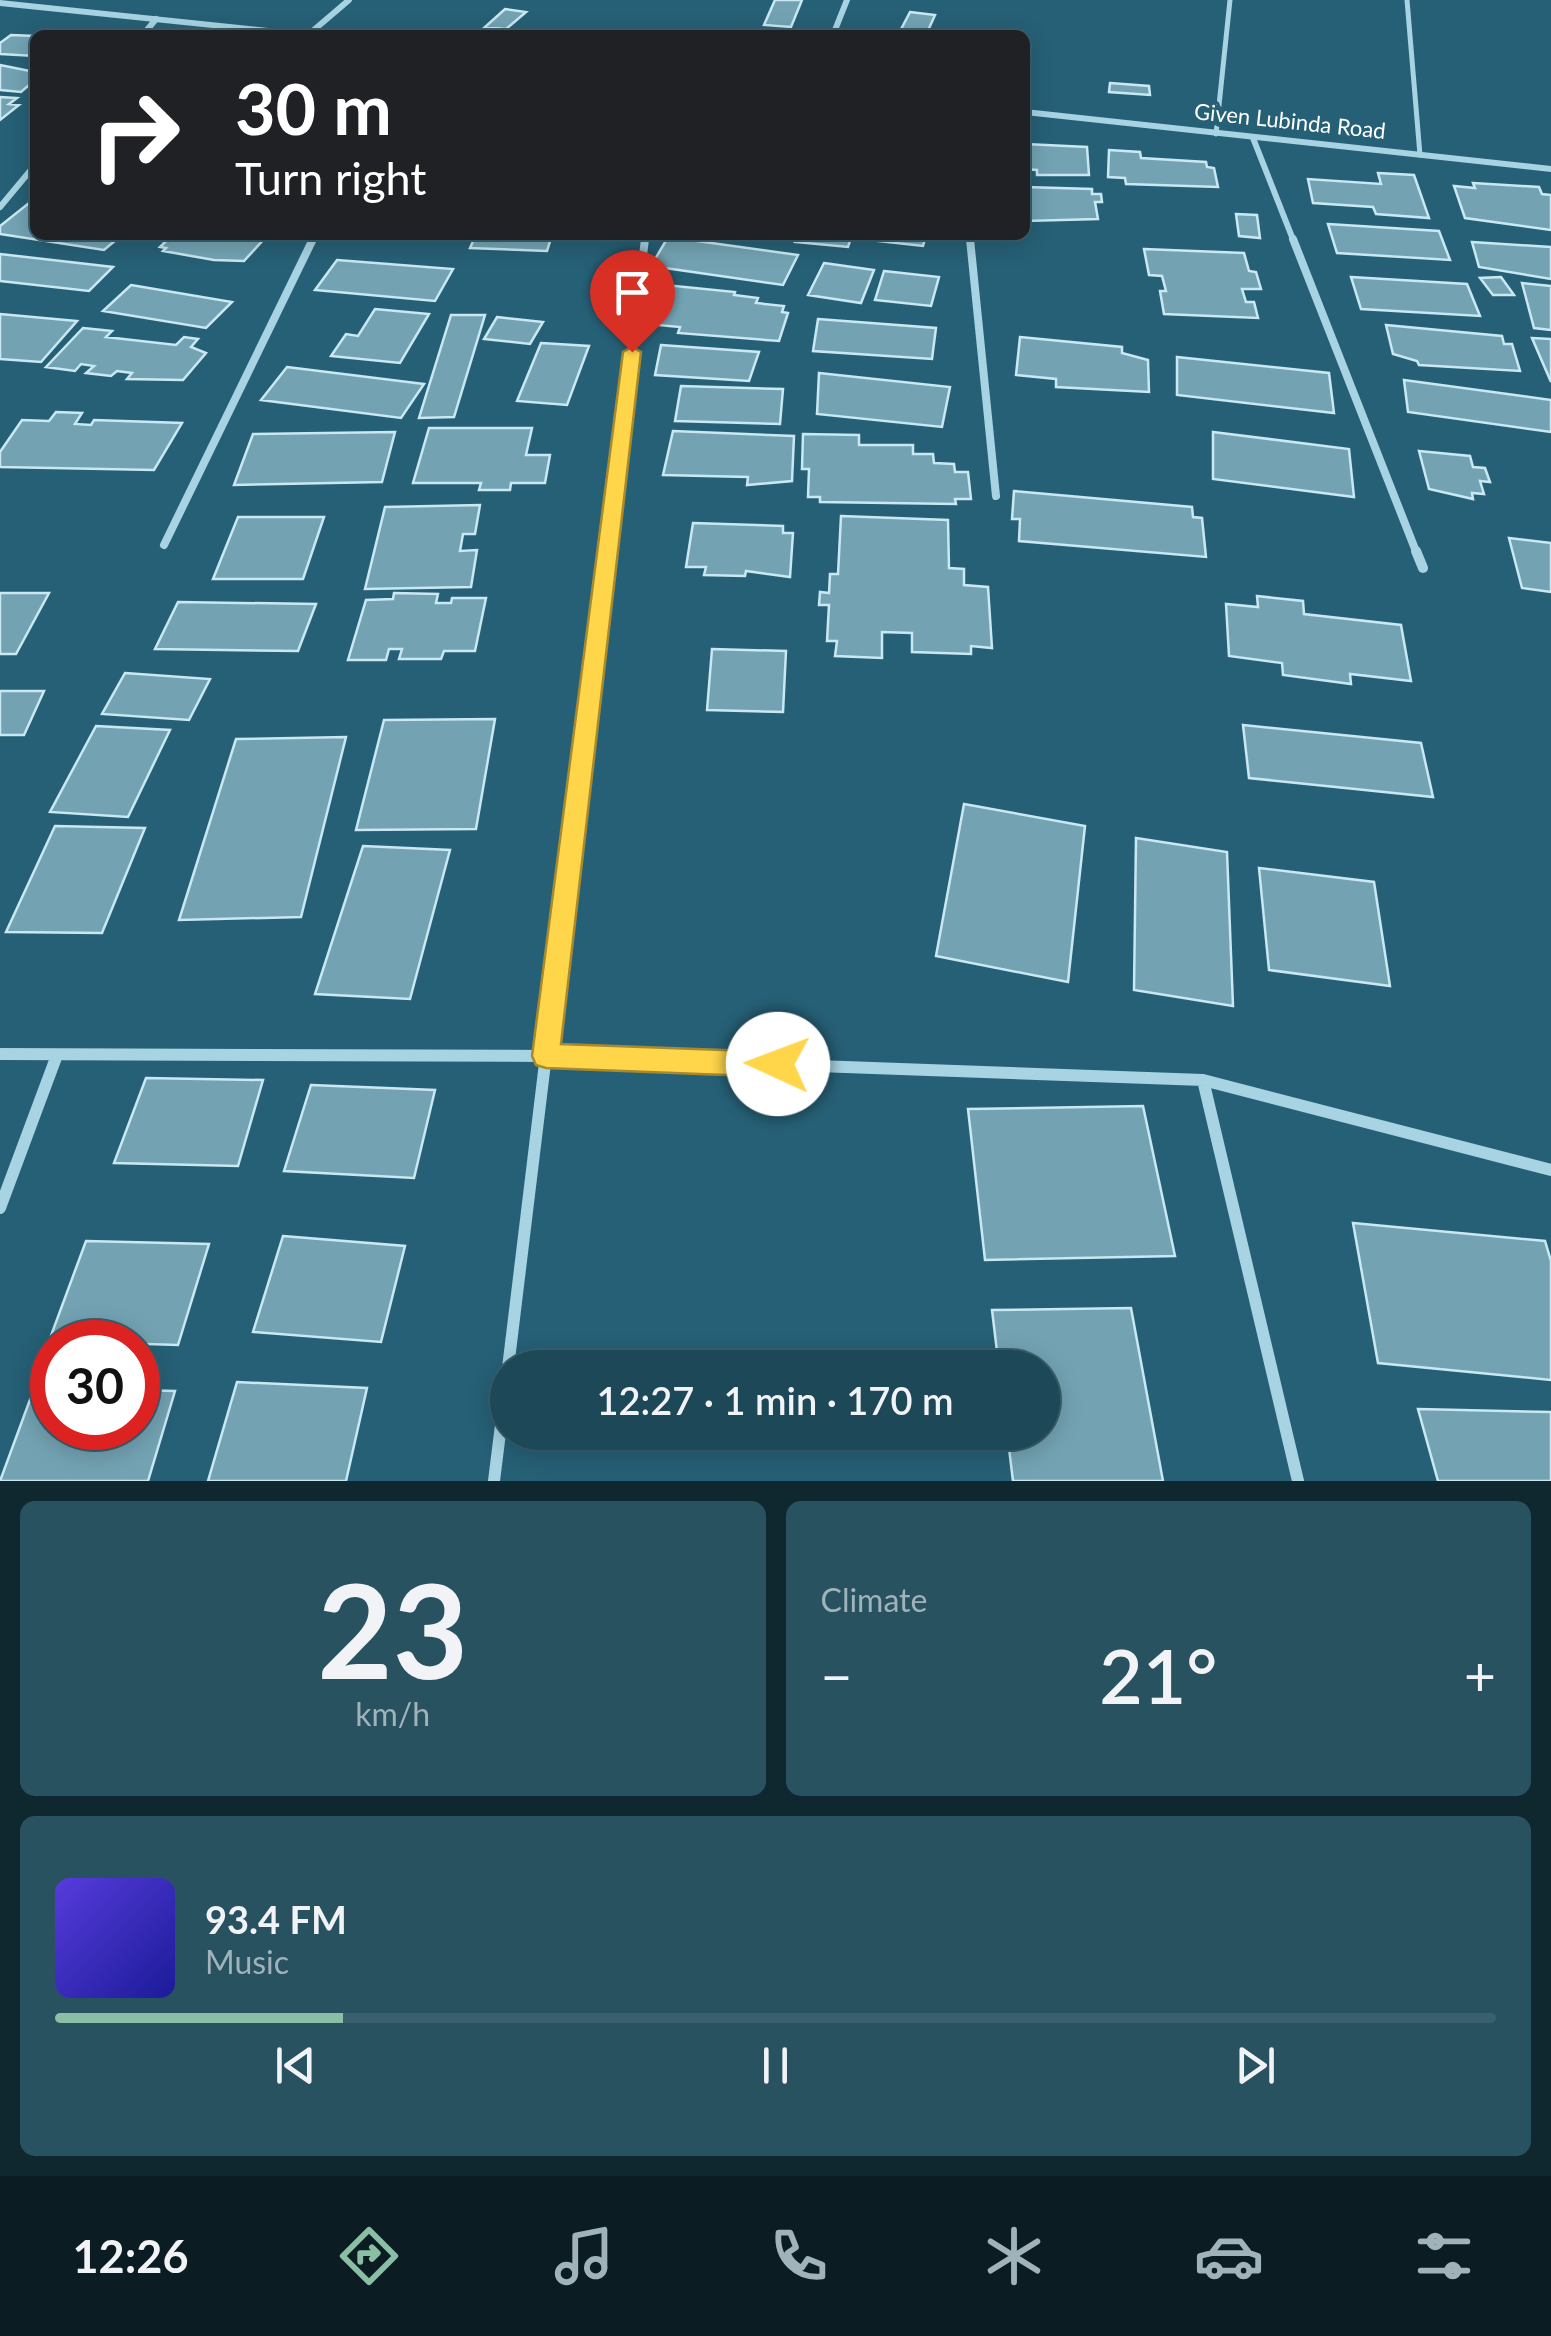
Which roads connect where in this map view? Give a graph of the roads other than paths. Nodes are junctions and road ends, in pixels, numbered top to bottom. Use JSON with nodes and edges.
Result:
{"nodes":[{"id":1,"x":349,"y":0,"type":"edge"},
{"id":2,"x":847,"y":0,"type":"edge"},
{"id":3,"x":1230,"y":0,"type":"edge"},
{"id":4,"x":1407,"y":0,"type":"edge"},
{"id":5,"x":0,"y":2,"type":"edge"},
{"id":6,"x":156,"y":20,"type":"junction"},
{"id":7,"x":147,"y":30,"type":"edge"},
{"id":8,"x":257,"y":30,"type":"edge"},
{"id":9,"x":313,"y":30,"type":"edge"},
{"id":10,"x":835,"y":30,"type":"edge"},
{"id":11,"x":1030,"y":113,"type":"edge"},
{"id":12,"x":1216,"y":134,"type":"junction"},
{"id":13,"x":1254,"y":138,"type":"junction"},
{"id":14,"x":1420,"y":155,"type":"junction"},
{"id":15,"x":1551,"y":169,"type":"edge"},
{"id":16,"x":30,"y":170,"type":"edge"},
{"id":17,"x":0,"y":207,"type":"edge"},
{"id":18,"x":313,"y":240,"type":"edge"},
{"id":19,"x":645,"y":240,"type":"edge"},
{"id":20,"x":970,"y":240,"type":"edge"},
{"id":21,"x":996,"y":496,"type":"dead end"},
{"id":22,"x":164,"y":545,"type":"dead end"},
{"id":23,"x":1423,"y":568,"type":"dead end"},
{"id":24,"x":0,"y":1054,"type":"edge"},
{"id":25,"x":58,"y":1055,"type":"junction"},
{"id":26,"x":546,"y":1056,"type":"junction"},
{"id":27,"x":1204,"y":1080,"type":"junction"},
{"id":28,"x":1551,"y":1170,"type":"edge"},
{"id":29,"x":0,"y":1208,"type":"edge"},
{"id":30,"x":510,"y":1350,"type":"edge"},
{"id":31,"x":498,"y":1450,"type":"edge"},
{"id":32,"x":494,"y":1481,"type":"edge"},
{"id":33,"x":1298,"y":1481,"type":"edge"}],
"edges":[{"from":1,"to":9,"type":"street"},
{"from":2,"to":10,"type":"street"},
{"from":3,"to":12,"type":"lane"},
{"from":4,"to":14,"type":"lane"},
{"from":5,"to":6,"type":"street"},
{"from":6,"to":7,"type":"street"},
{"from":6,"to":8,"type":"street"},
{"from":11,"to":12,"type":"street","name":"Given Lubinda Road"},
{"from":12,"to":13,"type":"street","name":"Given Lubinda Road"},
{"from":13,"to":14,"type":"street","name":"Given Lubinda Road"},
{"from":13,"to":23,"type":"street"},
{"from":14,"to":15,"type":"street","name":"Given Lubinda Road"},
{"from":16,"to":17,"type":"street"},
{"from":18,"to":22,"type":"street"},
{"from":19,"to":26,"type":"street"},
{"from":20,"to":21,"type":"street"},
{"from":24,"to":25,"type":"street"},
{"from":25,"to":26,"type":"street"},
{"from":25,"to":29,"type":"street"},
{"from":26,"to":27,"type":"street"},
{"from":26,"to":30,"type":"street"},
{"from":27,"to":28,"type":"street"},
{"from":27,"to":33,"type":"street"},
{"from":31,"to":32,"type":"street"}]}
